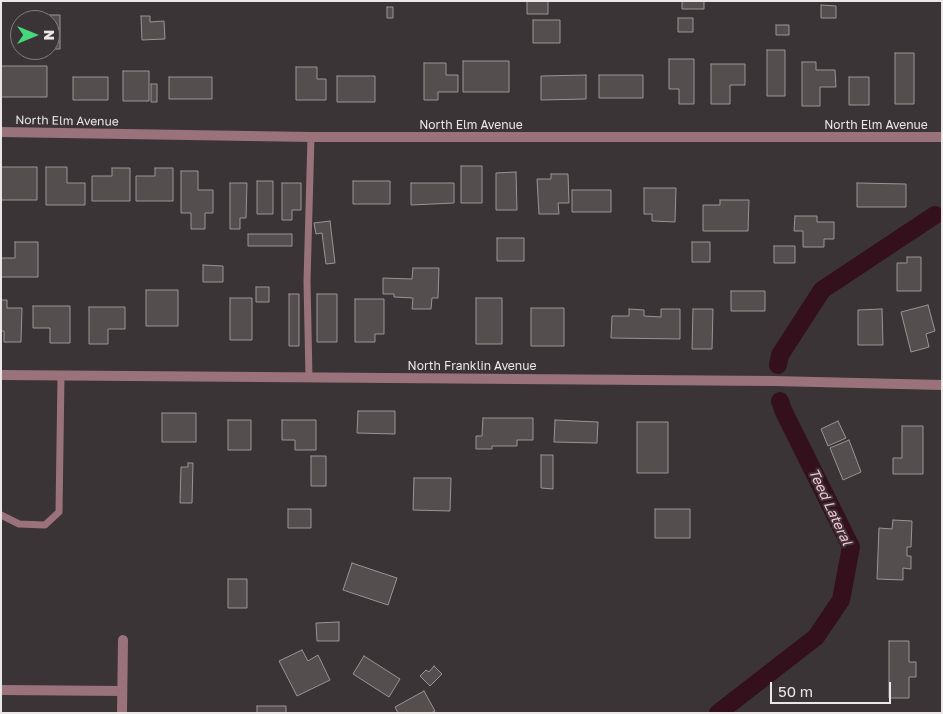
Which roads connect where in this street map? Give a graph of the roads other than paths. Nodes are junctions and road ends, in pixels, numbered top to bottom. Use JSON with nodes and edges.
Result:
{"nodes":[{"id":1,"x":1,"y":132,"type":"edge"},
{"id":2,"x":310,"y":137,"type":"junction"},
{"id":3,"x":942,"y":137,"type":"edge"},
{"id":4,"x":1,"y":375,"type":"edge"},
{"id":5,"x":61,"y":376,"type":"junction"},
{"id":6,"x":309,"y":378,"type":"junction"},
{"id":7,"x":942,"y":385,"type":"edge"},
{"id":8,"x":1,"y":515,"type":"edge"},
{"id":9,"x":123,"y":640,"type":"dead end"},
{"id":10,"x":1,"y":690,"type":"edge"},
{"id":11,"x":122,"y":691,"type":"junction"},
{"id":12,"x":122,"y":713,"type":"edge"}],
"edges":[{"from":1,"to":2,"type":"street","name":"North Elm Avenue"},
{"from":2,"to":3,"type":"street","name":"North Elm Avenue"},
{"from":2,"to":6,"type":"lane"},
{"from":4,"to":5,"type":"street","name":"North Franklin Avenue"},
{"from":5,"to":6,"type":"street","name":"North Franklin Avenue"},
{"from":5,"to":8,"type":"lane"},
{"from":6,"to":7,"type":"street","name":"North Franklin Avenue"},
{"from":9,"to":11,"type":"street"},
{"from":10,"to":11,"type":"street"},
{"from":11,"to":12,"type":"street"}]}
